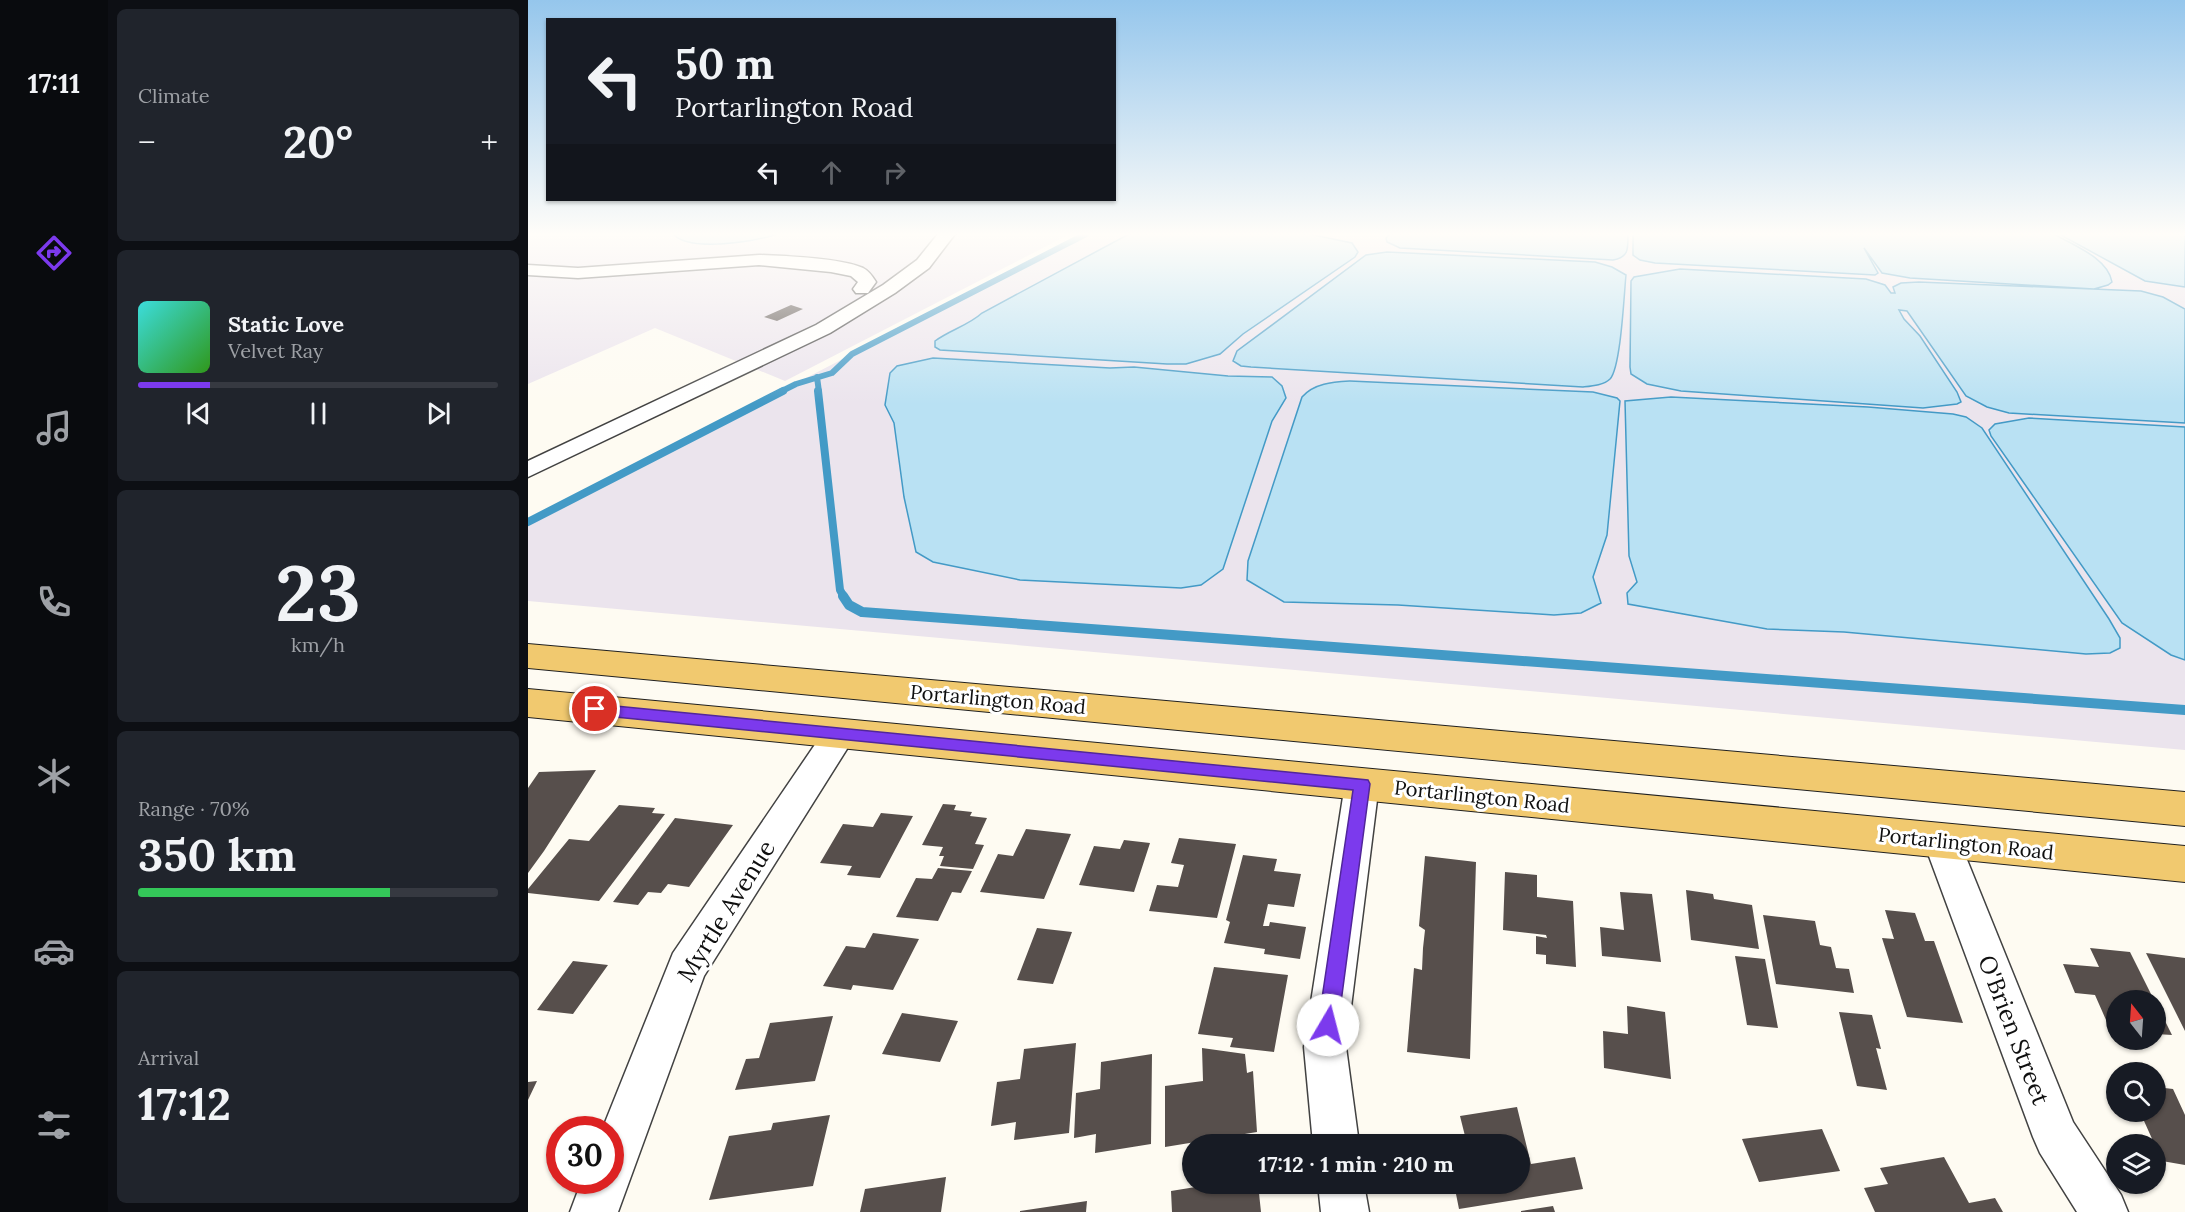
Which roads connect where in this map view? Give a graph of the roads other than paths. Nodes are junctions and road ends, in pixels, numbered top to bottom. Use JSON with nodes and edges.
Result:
{"nodes":[{"id":1,"x":859,"y":291,"type":"edge"},
{"id":2,"x":886,"y":291,"type":"edge"},
{"id":3,"x":528,"y":455,"type":"edge"},
{"id":4,"x":528,"y":470,"type":"edge"},
{"id":5,"x":528,"y":656,"type":"edge"},
{"id":6,"x":528,"y":703,"type":"edge"},
{"id":7,"x":841,"y":734,"type":"junction"},
{"id":8,"x":1362,"y":784,"type":"junction"},
{"id":9,"x":2185,"y":809,"type":"edge"},
{"id":10,"x":1941,"y":840,"type":"junction"},
{"id":11,"x":2185,"y":864,"type":"edge"},
{"id":12,"x":624,"y":1132,"type":"edge"},
{"id":13,"x":1335,"y":1134,"type":"edge"},
{"id":14,"x":601,"y":1194,"type":"edge"},
{"id":15,"x":1342,"y":1194,"type":"edge"},
{"id":16,"x":594,"y":1212,"type":"edge"},
{"id":17,"x":1345,"y":1212,"type":"edge"},
{"id":18,"x":2104,"y":1212,"type":"edge"}],
"edges":[{"from":1,"to":3,"type":"street"},
{"from":2,"to":4,"type":"street"},
{"from":5,"to":9,"type":"main road","name":"Portarlington Road"},
{"from":6,"to":7,"type":"main road","name":"Portarlington Road"},
{"from":7,"to":8,"type":"main road","name":"Portarlington Road"},
{"from":7,"to":12,"type":"street","name":"Myrtle Avenue"},
{"from":8,"to":10,"type":"main road","name":"Portarlington Road"},
{"from":8,"to":13,"type":"street"},
{"from":10,"to":11,"type":"main road","name":"Portarlington Road"},
{"from":10,"to":18,"type":"street","name":"O'Brien Street"},
{"from":14,"to":16,"type":"street"},
{"from":15,"to":17,"type":"street"}]}
